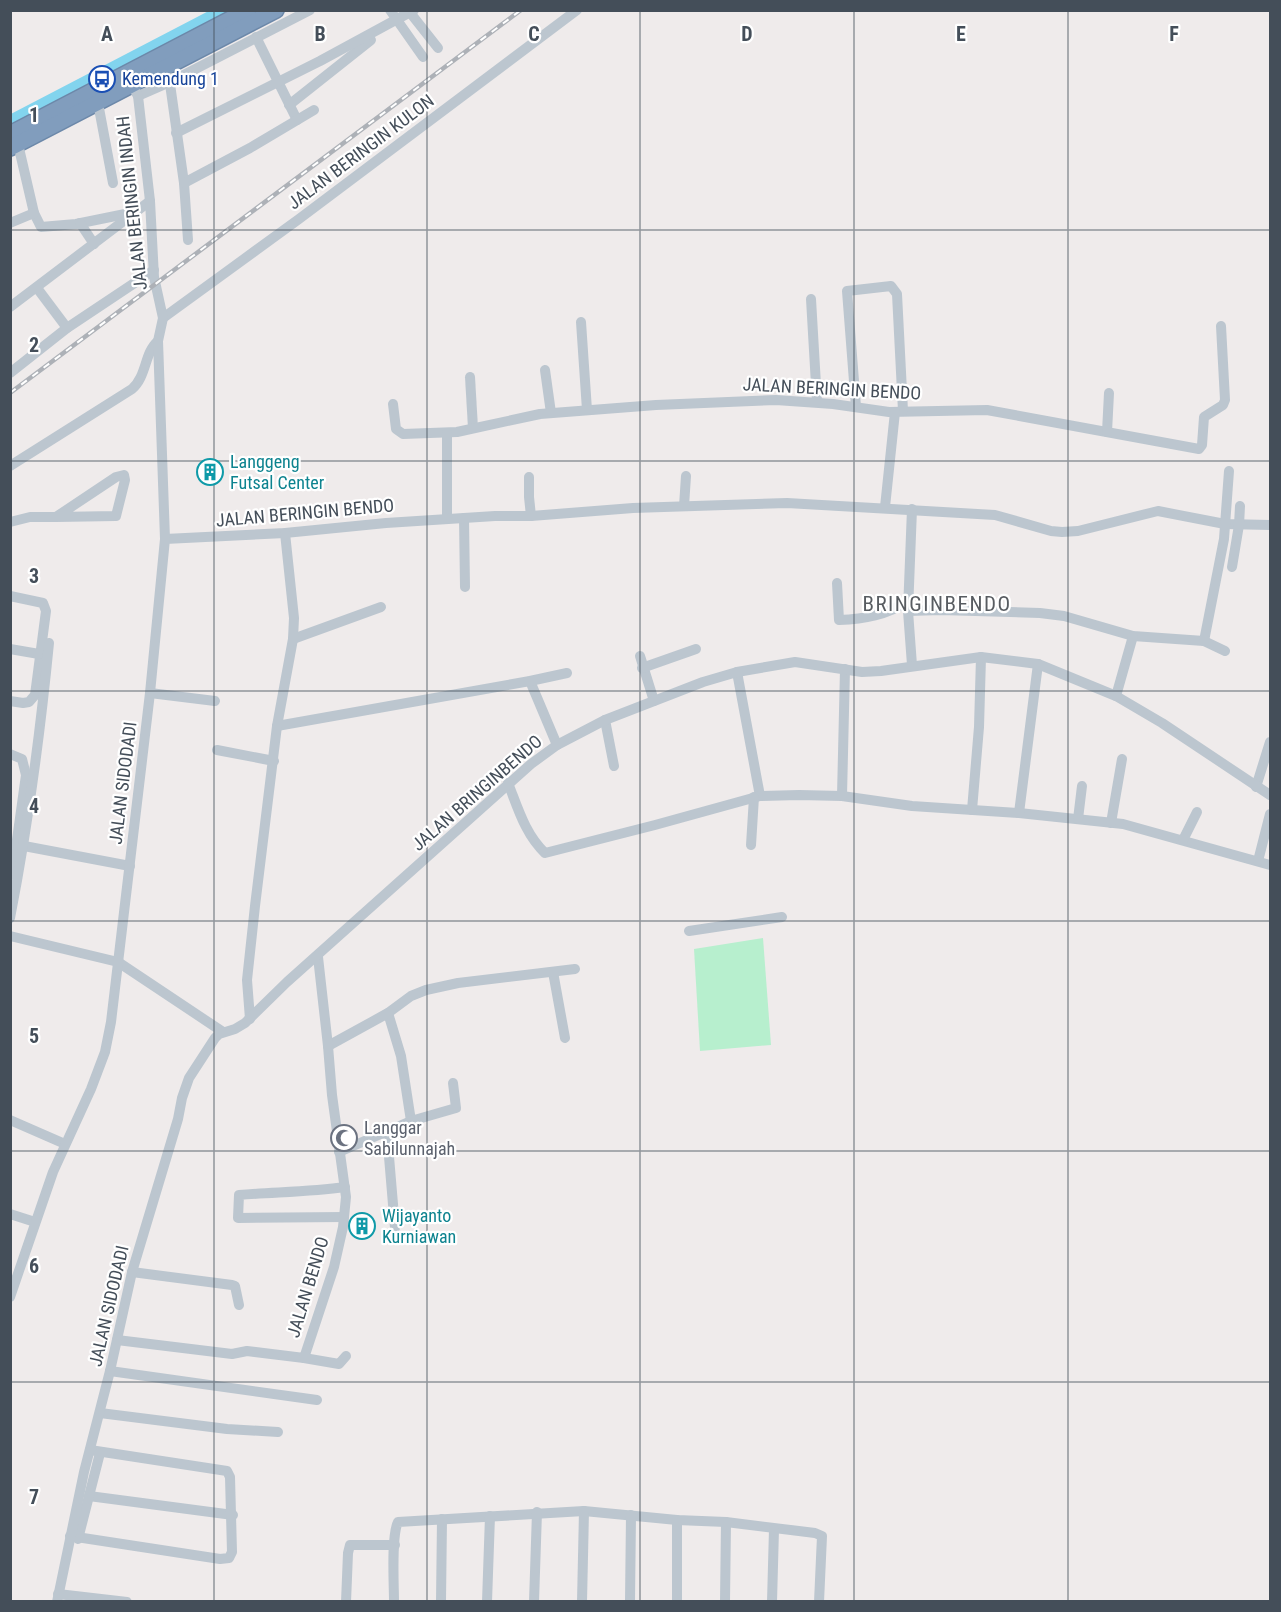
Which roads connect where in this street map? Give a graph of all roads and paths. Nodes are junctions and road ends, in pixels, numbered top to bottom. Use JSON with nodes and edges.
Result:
{"nodes":[{"id":1,"x":248,"y":10,"type":"edge"},
{"id":2,"x":276,"y":10,"type":"edge"},
{"id":3,"x":310,"y":10,"type":"edge"},
{"id":4,"x":390,"y":10,"type":"edge"},
{"id":5,"x":577,"y":10,"type":"edge"},
{"id":6,"x":411,"y":11,"type":"edge"},
{"id":7,"x":395,"y":22,"type":"junction"},
{"id":8,"x":256,"y":37,"type":"junction"},
{"id":9,"x":438,"y":48,"type":"dead end"},
{"id":10,"x":423,"y":57,"type":"dead end"},
{"id":11,"x":168,"y":75,"type":"junction"},
{"id":12,"x":279,"y":82,"type":"junction"},
{"id":13,"x":135,"y":91,"type":"junction"},
{"id":14,"x":98,"y":103,"type":"junction"},
{"id":15,"x":289,"y":105,"type":"junction"},
{"id":16,"x":314,"y":110,"type":"dead end"},
{"id":17,"x":297,"y":120,"type":"junction"},
{"id":18,"x":176,"y":134,"type":"junction"},
{"id":19,"x":13,"y":142,"type":"edge"},
{"id":20,"x":113,"y":183,"type":"dead end"},
{"id":21,"x":184,"y":183,"type":"junction"},
{"id":22,"x":150,"y":201,"type":"junction"},
{"id":23,"x":135,"y":212,"type":"junction"},
{"id":24,"x":34,"y":213,"type":"junction"},
{"id":25,"x":10,"y":223,"type":"edge"},
{"id":26,"x":80,"y":223,"type":"junction"},
{"id":27,"x":188,"y":240,"type":"dead end"},
{"id":28,"x":94,"y":244,"type":"junction"},
{"id":29,"x":154,"y":270,"type":"junction"},
{"id":30,"x":37,"y":288,"type":"junction"},
{"id":31,"x":811,"y":298,"type":"dead end"},
{"id":32,"x":10,"y":307,"type":"edge"},
{"id":33,"x":163,"y":318,"type":"junction"},
{"id":34,"x":581,"y":322,"type":"dead end"},
{"id":35,"x":1221,"y":326,"type":"dead end"},
{"id":36,"x":67,"y":328,"type":"junction"},
{"id":37,"x":158,"y":341,"type":"junction"},
{"id":38,"x":545,"y":370,"type":"dead end"},
{"id":39,"x":10,"y":373,"type":"edge"},
{"id":40,"x":470,"y":377,"type":"dead end"},
{"id":41,"x":1109,"y":393,"type":"dead end"},
{"id":42,"x":817,"y":402,"type":"junction"},
{"id":43,"x":393,"y":404,"type":"dead end"},
{"id":44,"x":856,"y":407,"type":"junction"},
{"id":45,"x":587,"y":410,"type":"junction"},
{"id":46,"x":899,"y":411,"type":"junction"},
{"id":47,"x":551,"y":413,"type":"junction"},
{"id":48,"x":473,"y":428,"type":"junction"},
{"id":49,"x":1107,"y":432,"type":"junction"},
{"id":50,"x":447,"y":434,"type":"junction"},
{"id":51,"x":10,"y":466,"type":"edge"},
{"id":52,"x":1229,"y":471,"type":"dead end"},
{"id":53,"x":686,"y":476,"type":"dead end"},
{"id":54,"x":530,"y":477,"type":"dead end"},
{"id":55,"x":684,"y":506,"type":"junction"},
{"id":56,"x":1240,"y":506,"type":"dead end"},
{"id":57,"x":885,"y":507,"type":"junction"},
{"id":58,"x":912,"y":509,"type":"junction"},
{"id":59,"x":531,"y":516,"type":"junction"},
{"id":60,"x":56,"y":517,"type":"junction"},
{"id":61,"x":464,"y":518,"type":"junction"},
{"id":62,"x":447,"y":519,"type":"junction"},
{"id":63,"x":10,"y":522,"type":"edge"},
{"id":64,"x":1232,"y":525,"type":"junction"},
{"id":65,"x":1270,"y":525,"type":"edge"},
{"id":66,"x":285,"y":533,"type":"junction"},
{"id":67,"x":165,"y":538,"type":"junction"},
{"id":68,"x":1232,"y":567,"type":"dead end"},
{"id":69,"x":837,"y":583,"type":"dead end"},
{"id":70,"x":465,"y":587,"type":"dead end"},
{"id":71,"x":10,"y":596,"type":"edge"},
{"id":72,"x":908,"y":606,"type":"junction"},
{"id":73,"x":381,"y":607,"type":"dead end"},
{"id":74,"x":1133,"y":636,"type":"junction"},
{"id":75,"x":293,"y":639,"type":"junction"},
{"id":76,"x":1204,"y":642,"type":"junction"},
{"id":77,"x":49,"y":643,"type":"dead end"},
{"id":78,"x":10,"y":649,"type":"edge"},
{"id":79,"x":696,"y":649,"type":"dead end"},
{"id":80,"x":1225,"y":651,"type":"dead end"},
{"id":81,"x":39,"y":654,"type":"junction"},
{"id":82,"x":640,"y":656,"type":"dead end"},
{"id":83,"x":981,"y":657,"type":"junction"},
{"id":84,"x":1038,"y":664,"type":"junction"},
{"id":85,"x":912,"y":665,"type":"junction"},
{"id":86,"x":642,"y":668,"type":"junction"},
{"id":87,"x":845,"y":669,"type":"junction"},
{"id":88,"x":736,"y":672,"type":"junction"},
{"id":89,"x":567,"y":673,"type":"dead end"},
{"id":90,"x":530,"y":681,"type":"junction"},
{"id":91,"x":150,"y":693,"type":"junction"},
{"id":92,"x":1116,"y":696,"type":"junction"},
{"id":93,"x":10,"y":701,"type":"edge"},
{"id":94,"x":215,"y":701,"type":"dead end"},
{"id":95,"x":654,"y":701,"type":"junction"},
{"id":96,"x":605,"y":720,"type":"junction"},
{"id":97,"x":278,"y":726,"type":"junction"},
{"id":98,"x":1270,"y":742,"type":"edge"},
{"id":99,"x":557,"y":745,"type":"junction"},
{"id":100,"x":217,"y":750,"type":"dead end"},
{"id":101,"x":10,"y":754,"type":"edge"},
{"id":102,"x":1122,"y":759,"type":"dead end"},
{"id":103,"x":274,"y":761,"type":"junction"},
{"id":104,"x":614,"y":766,"type":"dead end"},
{"id":105,"x":508,"y":783,"type":"junction"},
{"id":106,"x":1082,"y":786,"type":"dead end"},
{"id":107,"x":1256,"y":787,"type":"junction"},
{"id":108,"x":1270,"y":795,"type":"edge"},
{"id":109,"x":757,"y":796,"type":"junction"},
{"id":110,"x":842,"y":796,"type":"junction"},
{"id":111,"x":16,"y":805,"type":"edge"},
{"id":112,"x":972,"y":810,"type":"junction"},
{"id":113,"x":1197,"y":812,"type":"dead end"},
{"id":114,"x":1020,"y":813,"type":"junction"},
{"id":115,"x":1270,"y":814,"type":"edge"},
{"id":116,"x":1078,"y":819,"type":"junction"},
{"id":117,"x":1111,"y":823,"type":"junction"},
{"id":118,"x":1183,"y":840,"type":"junction"},
{"id":119,"x":24,"y":846,"type":"junction"},
{"id":120,"x":751,"y":846,"type":"dead end"},
{"id":121,"x":13,"y":853,"type":"edge"},
{"id":122,"x":1258,"y":861,"type":"junction"},
{"id":123,"x":1270,"y":865,"type":"edge"},
{"id":124,"x":130,"y":866,"type":"junction"},
{"id":125,"x":10,"y":875,"type":"edge"},
{"id":126,"x":10,"y":918,"type":"edge"},
{"id":127,"x":782,"y":918,"type":"dead end"},
{"id":128,"x":689,"y":931,"type":"dead end"},
{"id":129,"x":10,"y":936,"type":"edge"},
{"id":130,"x":318,"y":957,"type":"junction"},
{"id":131,"x":118,"y":962,"type":"junction"},
{"id":132,"x":575,"y":969,"type":"dead end"},
{"id":133,"x":553,"y":972,"type":"junction"},
{"id":134,"x":388,"y":1013,"type":"junction"},
{"id":135,"x":249,"y":1019,"type":"junction"},
{"id":136,"x":223,"y":1032,"type":"junction"},
{"id":137,"x":565,"y":1038,"type":"dead end"},
{"id":138,"x":328,"y":1046,"type":"junction"},
{"id":139,"x":453,"y":1083,"type":"dead end"},
{"id":140,"x":10,"y":1120,"type":"edge"},
{"id":141,"x":411,"y":1121,"type":"junction"},
{"id":142,"x":387,"y":1132,"type":"junction"},
{"id":143,"x":65,"y":1144,"type":"junction"},
{"id":144,"x":339,"y":1152,"type":"junction"},
{"id":145,"x":345,"y":1187,"type":"junction"},
{"id":146,"x":10,"y":1214,"type":"edge"},
{"id":147,"x":344,"y":1217,"type":"junction"},
{"id":148,"x":35,"y":1222,"type":"junction"},
{"id":149,"x":395,"y":1228,"type":"dead end"},
{"id":150,"x":132,"y":1272,"type":"junction"},
{"id":151,"x":10,"y":1297,"type":"edge"},
{"id":152,"x":239,"y":1305,"type":"dead end"},
{"id":153,"x":117,"y":1340,"type":"junction"},
{"id":154,"x":346,"y":1356,"type":"dead end"},
{"id":155,"x":304,"y":1358,"type":"junction"},
{"id":156,"x":110,"y":1371,"type":"junction"},
{"id":157,"x":317,"y":1400,"type":"dead end"},
{"id":158,"x":100,"y":1413,"type":"junction"},
{"id":159,"x":278,"y":1432,"type":"dead end"},
{"id":160,"x":95,"y":1451,"type":"junction"},
{"id":161,"x":89,"y":1496,"type":"junction"},
{"id":162,"x":584,"y":1510,"type":"junction"},
{"id":163,"x":537,"y":1512,"type":"junction"},
{"id":164,"x":233,"y":1515,"type":"junction"},
{"id":165,"x":490,"y":1515,"type":"junction"},
{"id":166,"x":632,"y":1515,"type":"junction"},
{"id":167,"x":442,"y":1519,"type":"junction"},
{"id":168,"x":677,"y":1520,"type":"junction"},
{"id":169,"x":726,"y":1522,"type":"junction"},
{"id":170,"x":774,"y":1529,"type":"junction"},
{"id":171,"x":74,"y":1538,"type":"junction"},
{"id":172,"x":395,"y":1545,"type":"junction"},
{"id":173,"x":58,"y":1598,"type":"edge"},
{"id":174,"x":127,"y":1602,"type":"edge"},
{"id":175,"x":346,"y":1602,"type":"edge"},
{"id":176,"x":394,"y":1602,"type":"edge"},
{"id":177,"x":441,"y":1602,"type":"edge"},
{"id":178,"x":487,"y":1602,"type":"edge"},
{"id":179,"x":534,"y":1602,"type":"edge"},
{"id":180,"x":582,"y":1602,"type":"edge"},
{"id":181,"x":630,"y":1602,"type":"edge"},
{"id":182,"x":677,"y":1602,"type":"edge"},
{"id":183,"x":725,"y":1602,"type":"edge"},
{"id":184,"x":772,"y":1602,"type":"edge"},
{"id":185,"x":819,"y":1602,"type":"edge"}],
"edges":[{"from":1,"to":19,"type":"highway"},
{"from":2,"to":11,"type":"highway"},
{"from":3,"to":8,"type":"street"},
{"from":4,"to":7,"type":"street"},
{"from":5,"to":33,"type":"street","name":"JALAN BERINGIN KULON"},
{"from":6,"to":7,"type":"street"},
{"from":6,"to":9,"type":"street"},
{"from":7,"to":10,"type":"street"},
{"from":7,"to":12,"type":"street"},
{"from":7,"to":15,"type":"street"},
{"from":8,"to":11,"type":"street"},
{"from":8,"to":12,"type":"street"},
{"from":11,"to":13,"type":"highway"},
{"from":11,"to":18,"type":"street"},
{"from":12,"to":15,"type":"street"},
{"from":12,"to":18,"type":"street"},
{"from":13,"to":14,"type":"highway"},
{"from":13,"to":22,"type":"street","name":"JALAN BERINGIN INDAH"},
{"from":14,"to":19,"type":"highway"},
{"from":14,"to":20,"type":"street"},
{"from":15,"to":17,"type":"street"},
{"from":16,"to":17,"type":"street"},
{"from":17,"to":21,"type":"street"},
{"from":18,"to":21,"type":"street"},
{"from":19,"to":24,"type":"street"},
{"from":21,"to":27,"type":"street"},
{"from":22,"to":23,"type":"street"},
{"from":22,"to":29,"type":"street","name":"JALAN BERINGIN INDAH"},
{"from":23,"to":26,"type":"street"},
{"from":23,"to":28,"type":"street"},
{"from":24,"to":25,"type":"street"},
{"from":24,"to":26,"type":"street"},
{"from":26,"to":28,"type":"street"},
{"from":28,"to":30,"type":"street"},
{"from":29,"to":33,"type":"street","name":"JALAN BERINGIN INDAH"},
{"from":29,"to":36,"type":"street"},
{"from":30,"to":32,"type":"street"},
{"from":30,"to":36,"type":"street"},
{"from":31,"to":42,"type":"street"},
{"from":33,"to":37,"type":"street"},
{"from":34,"to":45,"type":"street"},
{"from":35,"to":49,"type":"street","name":"JALAN BERINGIN BENDO"},
{"from":36,"to":39,"type":"street"},
{"from":37,"to":51,"type":"street"},
{"from":37,"to":67,"type":"street"},
{"from":38,"to":47,"type":"street"},
{"from":40,"to":48,"type":"street"},
{"from":41,"to":49,"type":"street"},
{"from":42,"to":44,"type":"street","name":"JALAN BERINGIN BENDO"},
{"from":42,"to":45,"type":"street","name":"JALAN BERINGIN BENDO"},
{"from":43,"to":50,"type":"street","name":"JALAN BERINGIN BENDO"},
{"from":44,"to":46,"type":"street","name":"JALAN BERINGIN BENDO"},
{"from":44,"to":46,"type":"street"},
{"from":45,"to":47,"type":"street","name":"JALAN BERINGIN BENDO"},
{"from":46,"to":49,"type":"street","name":"JALAN BERINGIN BENDO"},
{"from":46,"to":57,"type":"street"},
{"from":47,"to":48,"type":"street","name":"JALAN BERINGIN BENDO"},
{"from":48,"to":50,"type":"street","name":"JALAN BERINGIN BENDO"},
{"from":50,"to":62,"type":"street"},
{"from":52,"to":64,"type":"street"},
{"from":53,"to":55,"type":"street"},
{"from":54,"to":59,"type":"street"},
{"from":55,"to":57,"type":"street","name":"JALAN BERINGIN BENDO"},
{"from":55,"to":59,"type":"street","name":"JALAN BERINGIN BENDO"},
{"from":56,"to":64,"type":"street"},
{"from":57,"to":58,"type":"street","name":"JALAN BERINGIN BENDO"},
{"from":58,"to":64,"type":"street","name":"JALAN BERINGIN BENDO"},
{"from":58,"to":72,"type":"street"},
{"from":59,"to":61,"type":"street","name":"JALAN BERINGIN BENDO"},
{"from":60,"to":60,"type":"street"},
{"from":60,"to":63,"type":"street"},
{"from":61,"to":62,"type":"street","name":"JALAN BERINGIN BENDO"},
{"from":61,"to":70,"type":"street"},
{"from":62,"to":66,"type":"street","name":"JALAN BERINGIN BENDO"},
{"from":64,"to":65,"type":"street","name":"JALAN BERINGIN BENDO"},
{"from":64,"to":68,"type":"street"},
{"from":64,"to":76,"type":"street"},
{"from":66,"to":67,"type":"street","name":"JALAN BERINGIN BENDO"},
{"from":66,"to":75,"type":"street"},
{"from":67,"to":91,"type":"street","name":"JALAN SIDODADI"},
{"from":69,"to":72,"type":"street"},
{"from":71,"to":81,"type":"street"},
{"from":72,"to":74,"type":"street"},
{"from":72,"to":85,"type":"street"},
{"from":73,"to":75,"type":"street"},
{"from":74,"to":76,"type":"street"},
{"from":74,"to":92,"type":"street"},
{"from":75,"to":97,"type":"street"},
{"from":76,"to":80,"type":"street"},
{"from":77,"to":119,"type":"street"},
{"from":78,"to":81,"type":"street"},
{"from":79,"to":86,"type":"street"},
{"from":81,"to":93,"type":"street"},
{"from":82,"to":86,"type":"street"},
{"from":83,"to":84,"type":"street","name":"JALAN BRINGINBENDO"},
{"from":83,"to":85,"type":"street","name":"JALAN BRINGINBENDO"},
{"from":83,"to":112,"type":"street"},
{"from":84,"to":92,"type":"street","name":"JALAN BRINGINBENDO"},
{"from":84,"to":114,"type":"street"},
{"from":85,"to":87,"type":"street","name":"JALAN BRINGINBENDO"},
{"from":86,"to":95,"type":"street"},
{"from":87,"to":88,"type":"street","name":"JALAN BRINGINBENDO"},
{"from":87,"to":110,"type":"street"},
{"from":88,"to":95,"type":"street","name":"JALAN BRINGINBENDO"},
{"from":88,"to":109,"type":"street"},
{"from":89,"to":90,"type":"street"},
{"from":90,"to":97,"type":"street"},
{"from":90,"to":99,"type":"street"},
{"from":91,"to":94,"type":"street"},
{"from":91,"to":124,"type":"street","name":"JALAN SIDODADI"},
{"from":92,"to":107,"type":"street","name":"JALAN BRINGINBENDO"},
{"from":95,"to":96,"type":"street","name":"JALAN BRINGINBENDO"},
{"from":96,"to":99,"type":"street","name":"JALAN BRINGINBENDO"},
{"from":96,"to":104,"type":"street"},
{"from":97,"to":103,"type":"street"},
{"from":98,"to":107,"type":"street"},
{"from":99,"to":105,"type":"street","name":"JALAN BRINGINBENDO"},
{"from":100,"to":103,"type":"street"},
{"from":101,"to":111,"type":"street"},
{"from":102,"to":117,"type":"street"},
{"from":103,"to":135,"type":"street"},
{"from":105,"to":109,"type":"street"},
{"from":105,"to":130,"type":"street","name":"JALAN BRINGINBENDO"},
{"from":106,"to":116,"type":"street"},
{"from":107,"to":108,"type":"street","name":"JALAN BRINGINBENDO"},
{"from":109,"to":110,"type":"street"},
{"from":109,"to":120,"type":"street"},
{"from":110,"to":112,"type":"street"},
{"from":111,"to":121,"type":"street"},
{"from":112,"to":114,"type":"street"},
{"from":113,"to":118,"type":"street"},
{"from":114,"to":116,"type":"street"},
{"from":115,"to":122,"type":"street"},
{"from":116,"to":117,"type":"street"},
{"from":117,"to":118,"type":"street"},
{"from":118,"to":122,"type":"street"},
{"from":119,"to":124,"type":"street"},
{"from":119,"to":126,"type":"street"},
{"from":121,"to":125,"type":"street"},
{"from":122,"to":123,"type":"street"},
{"from":124,"to":131,"type":"street","name":"JALAN SIDODADI"},
{"from":127,"to":128,"type":"street"},
{"from":129,"to":131,"type":"street"},
{"from":130,"to":135,"type":"street","name":"JALAN BRINGINBENDO"},
{"from":130,"to":138,"type":"street","name":"JALAN BENDO"},
{"from":131,"to":136,"type":"street"},
{"from":131,"to":143,"type":"street","name":"JALAN SIDODADI"},
{"from":132,"to":133,"type":"street"},
{"from":133,"to":134,"type":"street"},
{"from":133,"to":137,"type":"street"},
{"from":134,"to":138,"type":"street"},
{"from":134,"to":141,"type":"street"},
{"from":135,"to":136,"type":"street","name":"JALAN BRINGINBENDO"},
{"from":136,"to":150,"type":"street","name":"JALAN SIDODADI"},
{"from":138,"to":144,"type":"street","name":"JALAN BENDO"},
{"from":139,"to":141,"type":"street"},
{"from":140,"to":143,"type":"street"},
{"from":141,"to":142,"type":"street"},
{"from":142,"to":144,"type":"street"},
{"from":142,"to":149,"type":"street"},
{"from":143,"to":148,"type":"street","name":"JALAN SIDODADI"},
{"from":144,"to":145,"type":"street","name":"JALAN BENDO"},
{"from":145,"to":147,"type":"street","name":"JALAN BENDO"},
{"from":145,"to":147,"type":"street"},
{"from":146,"to":148,"type":"street"},
{"from":147,"to":155,"type":"street","name":"JALAN BENDO"},
{"from":148,"to":151,"type":"street","name":"JALAN SIDODADI"},
{"from":150,"to":152,"type":"street"},
{"from":150,"to":153,"type":"street","name":"JALAN SIDODADI"},
{"from":153,"to":155,"type":"street","name":"JALAN BENDO"},
{"from":153,"to":156,"type":"street","name":"JALAN SIDODADI"},
{"from":154,"to":155,"type":"street","name":"JALAN BENDO"},
{"from":156,"to":157,"type":"street"},
{"from":156,"to":158,"type":"street","name":"JALAN SIDODADI"},
{"from":158,"to":159,"type":"street"},
{"from":158,"to":160,"type":"street","name":"JALAN SIDODADI"},
{"from":160,"to":161,"type":"street"},
{"from":160,"to":164,"type":"street"},
{"from":160,"to":171,"type":"street","name":"JALAN SIDODADI"},
{"from":161,"to":164,"type":"street"},
{"from":161,"to":171,"type":"street"},
{"from":162,"to":163,"type":"street"},
{"from":162,"to":166,"type":"street"},
{"from":162,"to":180,"type":"street"},
{"from":163,"to":165,"type":"street"},
{"from":163,"to":179,"type":"street"},
{"from":164,"to":171,"type":"street"},
{"from":165,"to":167,"type":"street"},
{"from":165,"to":178,"type":"street"},
{"from":166,"to":168,"type":"street"},
{"from":166,"to":181,"type":"street"},
{"from":167,"to":172,"type":"street"},
{"from":167,"to":177,"type":"street"},
{"from":168,"to":169,"type":"street"},
{"from":168,"to":182,"type":"street"},
{"from":169,"to":170,"type":"street"},
{"from":169,"to":183,"type":"street"},
{"from":170,"to":184,"type":"street"},
{"from":170,"to":185,"type":"street"},
{"from":171,"to":173,"type":"street","name":"JALAN SIDODADI"},
{"from":172,"to":175,"type":"street"},
{"from":172,"to":176,"type":"street"},
{"from":173,"to":174,"type":"street"}]}
